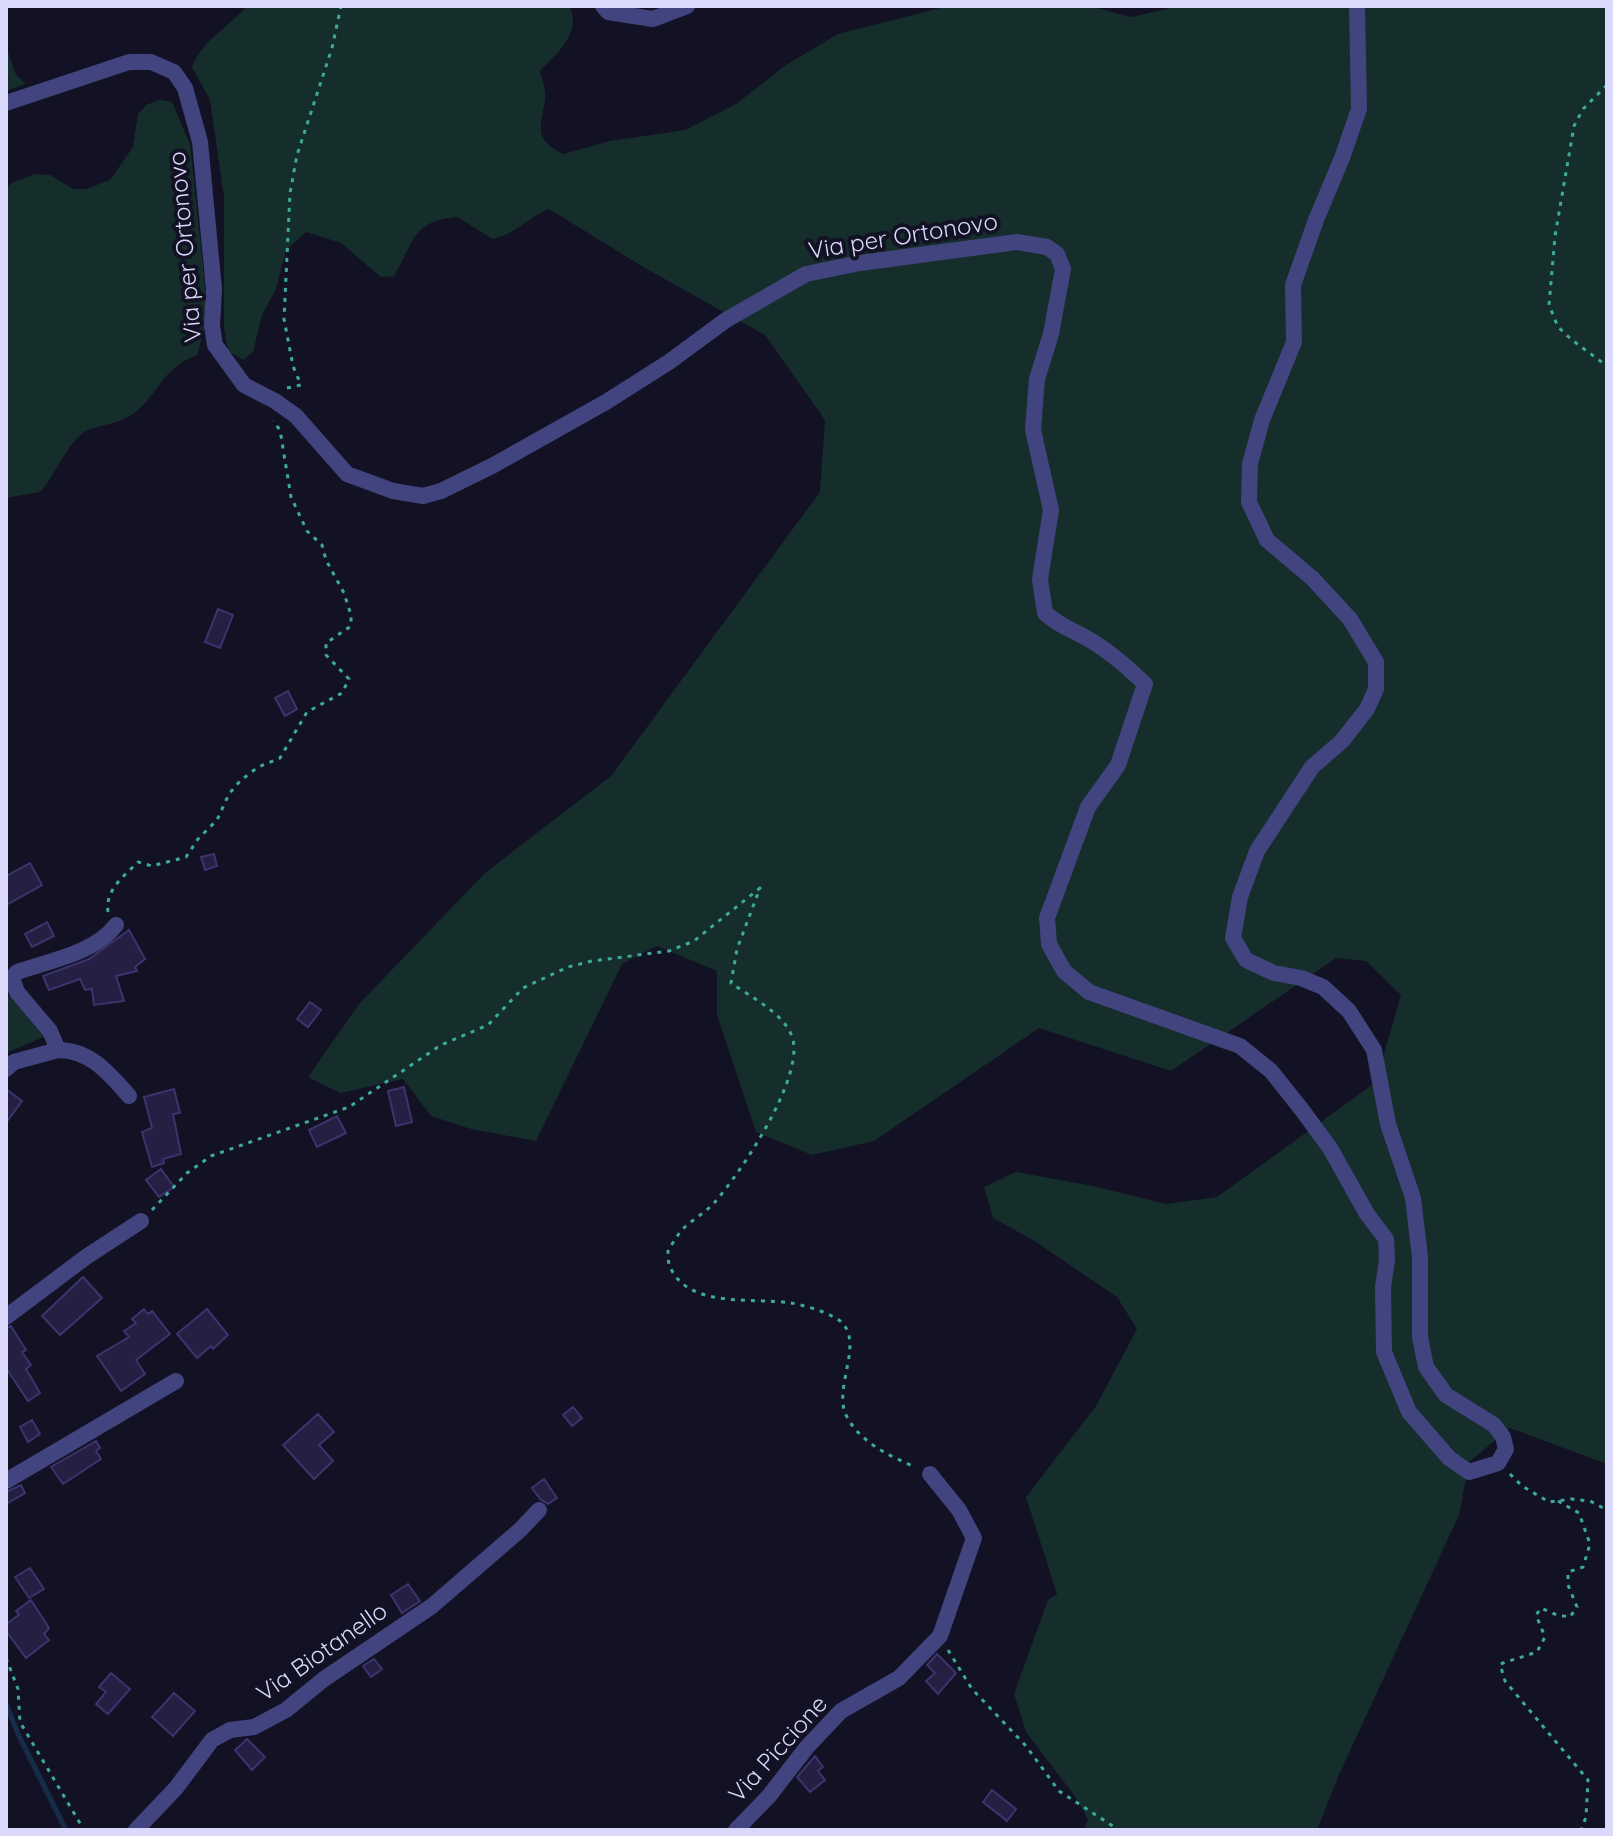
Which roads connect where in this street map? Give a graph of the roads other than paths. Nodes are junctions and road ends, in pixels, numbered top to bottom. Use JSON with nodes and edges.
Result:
{"nodes":[{"id":1,"x":603,"y":6,"type":"edge"},
{"id":2,"x":687,"y":6,"type":"edge"},
{"id":3,"x":1357,"y":6,"type":"edge"},
{"id":4,"x":6,"y":103,"type":"edge"},
{"id":5,"x":116,"y":925,"type":"road end"},
{"id":6,"x":58,"y":1050,"type":"junction"},
{"id":7,"x":6,"y":1069,"type":"edge"},
{"id":8,"x":129,"y":1096,"type":"dead end"},
{"id":9,"x":141,"y":1221,"type":"road end"},
{"id":10,"x":6,"y":1317,"type":"edge"},
{"id":11,"x":176,"y":1381,"type":"dead end"},
{"id":12,"x":930,"y":1474,"type":"road end"},
{"id":13,"x":6,"y":1481,"type":"edge"},
{"id":14,"x":539,"y":1510,"type":"dead end"},
{"id":15,"x":136,"y":1830,"type":"edge"},
{"id":16,"x":736,"y":1830,"type":"edge"}],
"edges":[{"from":1,"to":2,"type":"street"},
{"from":3,"to":4,"type":"street","name":"Via per Ortonovo"},
{"from":5,"to":6,"type":"street"},
{"from":6,"to":7,"type":"street"},
{"from":6,"to":8,"type":"street"},
{"from":9,"to":10,"type":"street"},
{"from":11,"to":13,"type":"street"},
{"from":12,"to":16,"type":"street","name":"Via Piccione"},
{"from":14,"to":15,"type":"street","name":"Via Biotanello"}]}
